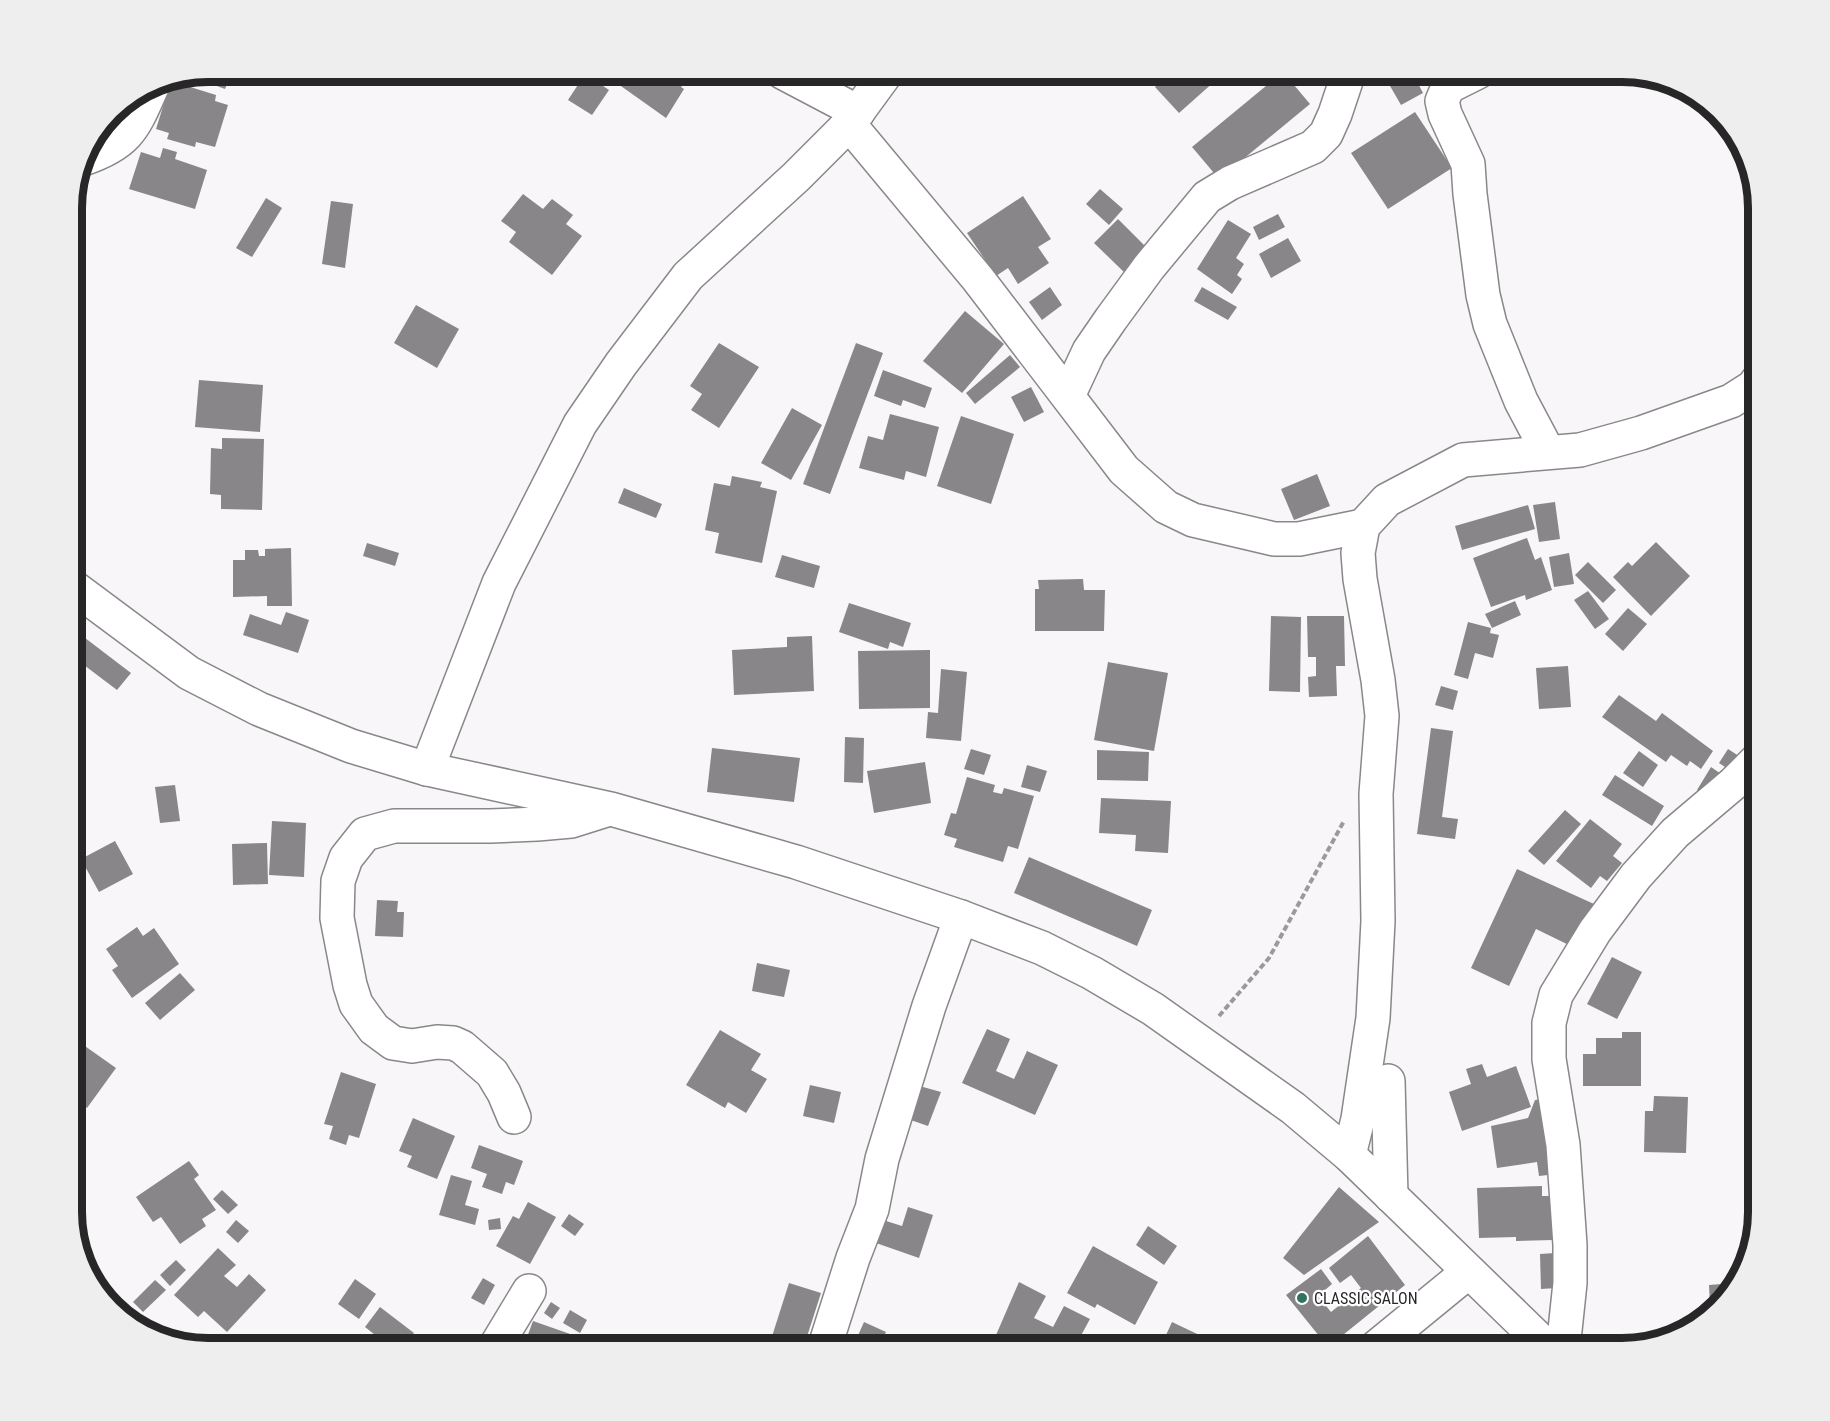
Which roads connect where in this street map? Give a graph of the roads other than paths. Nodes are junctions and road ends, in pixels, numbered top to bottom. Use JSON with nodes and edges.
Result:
{"nodes":[{"id":1,"x":1346,"y":82,"type":"edge"},
{"id":2,"x":1458,"y":82,"type":"edge"},
{"id":3,"x":798,"y":83,"type":"edge"},
{"id":4,"x":879,"y":83,"type":"edge"},
{"id":5,"x":147,"y":99,"type":"edge"},
{"id":6,"x":853,"y":118,"type":"junction"},
{"id":7,"x":94,"y":156,"type":"edge"},
{"id":8,"x":1748,"y":390,"type":"edge"},
{"id":9,"x":1068,"y":396,"type":"junction"},
{"id":10,"x":1548,"y":452,"type":"junction"},
{"id":11,"x":1364,"y":526,"type":"junction"},
{"id":12,"x":83,"y":594,"type":"edge"},
{"id":13,"x":427,"y":769,"type":"junction"},
{"id":14,"x":1748,"y":769,"type":"edge"},
{"id":15,"x":611,"y":808,"type":"junction"},
{"id":16,"x":961,"y":917,"type":"junction"},
{"id":17,"x":1388,"y":1081,"type":"dead end"},
{"id":18,"x":514,"y":1117,"type":"dead end"},
{"id":19,"x":1349,"y":1155,"type":"junction"},
{"id":20,"x":1391,"y":1196,"type":"junction"},
{"id":21,"x":1468,"y":1272,"type":"junction"},
{"id":22,"x":529,"y":1291,"type":"dead end"},
{"id":23,"x":501,"y":1338,"type":"edge"},
{"id":24,"x":828,"y":1338,"type":"edge"},
{"id":25,"x":1387,"y":1338,"type":"edge"},
{"id":26,"x":1537,"y":1338,"type":"edge"},
{"id":27,"x":1564,"y":1338,"type":"edge"}],
"edges":[{"from":1,"to":9,"type":"street"},
{"from":2,"to":10,"type":"street"},
{"from":3,"to":6,"type":"street"},
{"from":4,"to":6,"type":"street"},
{"from":5,"to":7,"type":"street"},
{"from":6,"to":9,"type":"street"},
{"from":6,"to":13,"type":"street"},
{"from":8,"to":10,"type":"street"},
{"from":9,"to":11,"type":"street"},
{"from":10,"to":11,"type":"street"},
{"from":11,"to":19,"type":"street"},
{"from":12,"to":13,"type":"street"},
{"from":13,"to":15,"type":"street"},
{"from":14,"to":27,"type":"street"},
{"from":15,"to":16,"type":"street"},
{"from":15,"to":18,"type":"street"},
{"from":16,"to":19,"type":"street"},
{"from":16,"to":24,"type":"street"},
{"from":17,"to":20,"type":"street"},
{"from":19,"to":20,"type":"street"},
{"from":20,"to":21,"type":"street"},
{"from":21,"to":25,"type":"street"},
{"from":21,"to":26,"type":"street"},
{"from":22,"to":23,"type":"street"}]}
